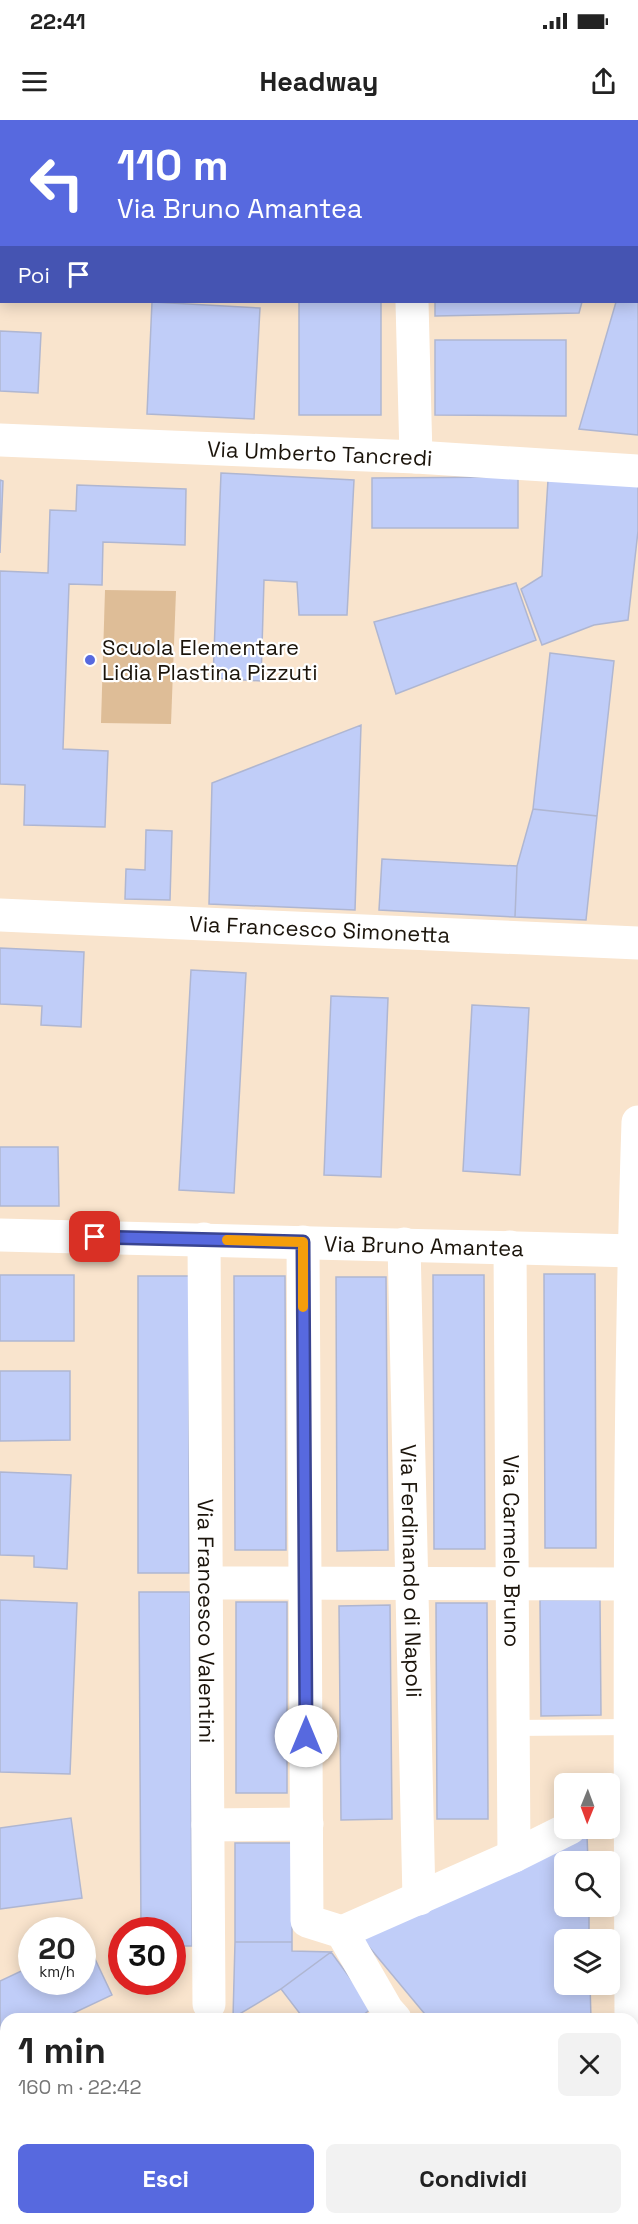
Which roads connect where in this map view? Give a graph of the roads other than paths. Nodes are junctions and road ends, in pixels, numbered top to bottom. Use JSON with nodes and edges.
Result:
{"nodes":[{"id":1,"x":412,"y":303,"type":"edge"},
{"id":2,"x":0,"y":440,"type":"edge"},
{"id":3,"x":416,"y":457,"type":"junction"},
{"id":4,"x":638,"y":471,"type":"edge"},
{"id":5,"x":0,"y":915,"type":"edge"},
{"id":6,"x":638,"y":943,"type":"edge"},
{"id":7,"x":638,"y":1122,"type":"edge"},
{"id":8,"x":0,"y":1235,"type":"edge"},
{"id":9,"x":204,"y":1239,"type":"junction"},
{"id":10,"x":303,"y":1242,"type":"junction"},
{"id":11,"x":404,"y":1244,"type":"junction"},
{"id":12,"x":510,"y":1247,"type":"junction"},
{"id":13,"x":634,"y":1251,"type":"junction"},
{"id":14,"x":207,"y":1583,"type":"junction"},
{"id":15,"x":305,"y":1583,"type":"junction"},
{"id":16,"x":411,"y":1584,"type":"junction"},
{"id":17,"x":512,"y":1584,"type":"junction"},
{"id":18,"x":630,"y":1584,"type":"junction"},
{"id":19,"x":513,"y":1728,"type":"junction"},
{"id":20,"x":630,"y":1728,"type":"junction"},
{"id":21,"x":629,"y":1802,"type":"edge"},
{"id":22,"x":307,"y":1824,"type":"junction"},
{"id":23,"x":208,"y":1825,"type":"junction"},
{"id":24,"x":554,"y":1836,"type":"edge"},
{"id":25,"x":514,"y":1856,"type":"junction"},
{"id":26,"x":418,"y":1899,"type":"junction"},
{"id":27,"x":342,"y":1932,"type":"junction"},
{"id":28,"x":209,"y":2004,"type":"dead end"},
{"id":29,"x":384,"y":2013,"type":"edge"},
{"id":30,"x":631,"y":2013,"type":"edge"}],
"edges":[{"from":1,"to":3,"type":"street"},
{"from":2,"to":3,"type":"street","name":"Via Umberto Tancredi"},
{"from":3,"to":4,"type":"street","name":"Via Umberto Tancredi"},
{"from":5,"to":6,"type":"street","name":"Via Francesco Simonetta"},
{"from":7,"to":13,"type":"street"},
{"from":8,"to":9,"type":"street","name":"Via Bruno Amantea"},
{"from":9,"to":10,"type":"street","name":"Via Bruno Amantea"},
{"from":9,"to":14,"type":"street","name":"Via Francesco Valentini"},
{"from":10,"to":11,"type":"street","name":"Via Bruno Amantea"},
{"from":10,"to":15,"type":"street"},
{"from":11,"to":12,"type":"street","name":"Via Bruno Amantea"},
{"from":11,"to":16,"type":"street","name":"Via Ferdinando di Napoli"},
{"from":12,"to":13,"type":"street","name":"Via Bruno Amantea"},
{"from":12,"to":17,"type":"street","name":"Via Carmelo Bruno"},
{"from":13,"to":18,"type":"street"},
{"from":14,"to":15,"type":"street"},
{"from":14,"to":23,"type":"street","name":"Via Francesco Valentini"},
{"from":15,"to":16,"type":"street"},
{"from":15,"to":22,"type":"street"},
{"from":16,"to":17,"type":"street"},
{"from":16,"to":26,"type":"street","name":"Via Ferdinando di Napoli"},
{"from":17,"to":18,"type":"street"},
{"from":17,"to":19,"type":"street","name":"Via Carmelo Bruno"},
{"from":18,"to":20,"type":"street"},
{"from":19,"to":20,"type":"lane"},
{"from":19,"to":25,"type":"street","name":"Via Carmelo Bruno"},
{"from":20,"to":21,"type":"street"},
{"from":21,"to":30,"type":"street"},
{"from":22,"to":23,"type":"street"},
{"from":22,"to":27,"type":"street"},
{"from":23,"to":28,"type":"street","name":"Via Francesco Valentini"},
{"from":24,"to":25,"type":"street"},
{"from":25,"to":26,"type":"street"},
{"from":26,"to":27,"type":"street"},
{"from":27,"to":29,"type":"street"}]}
